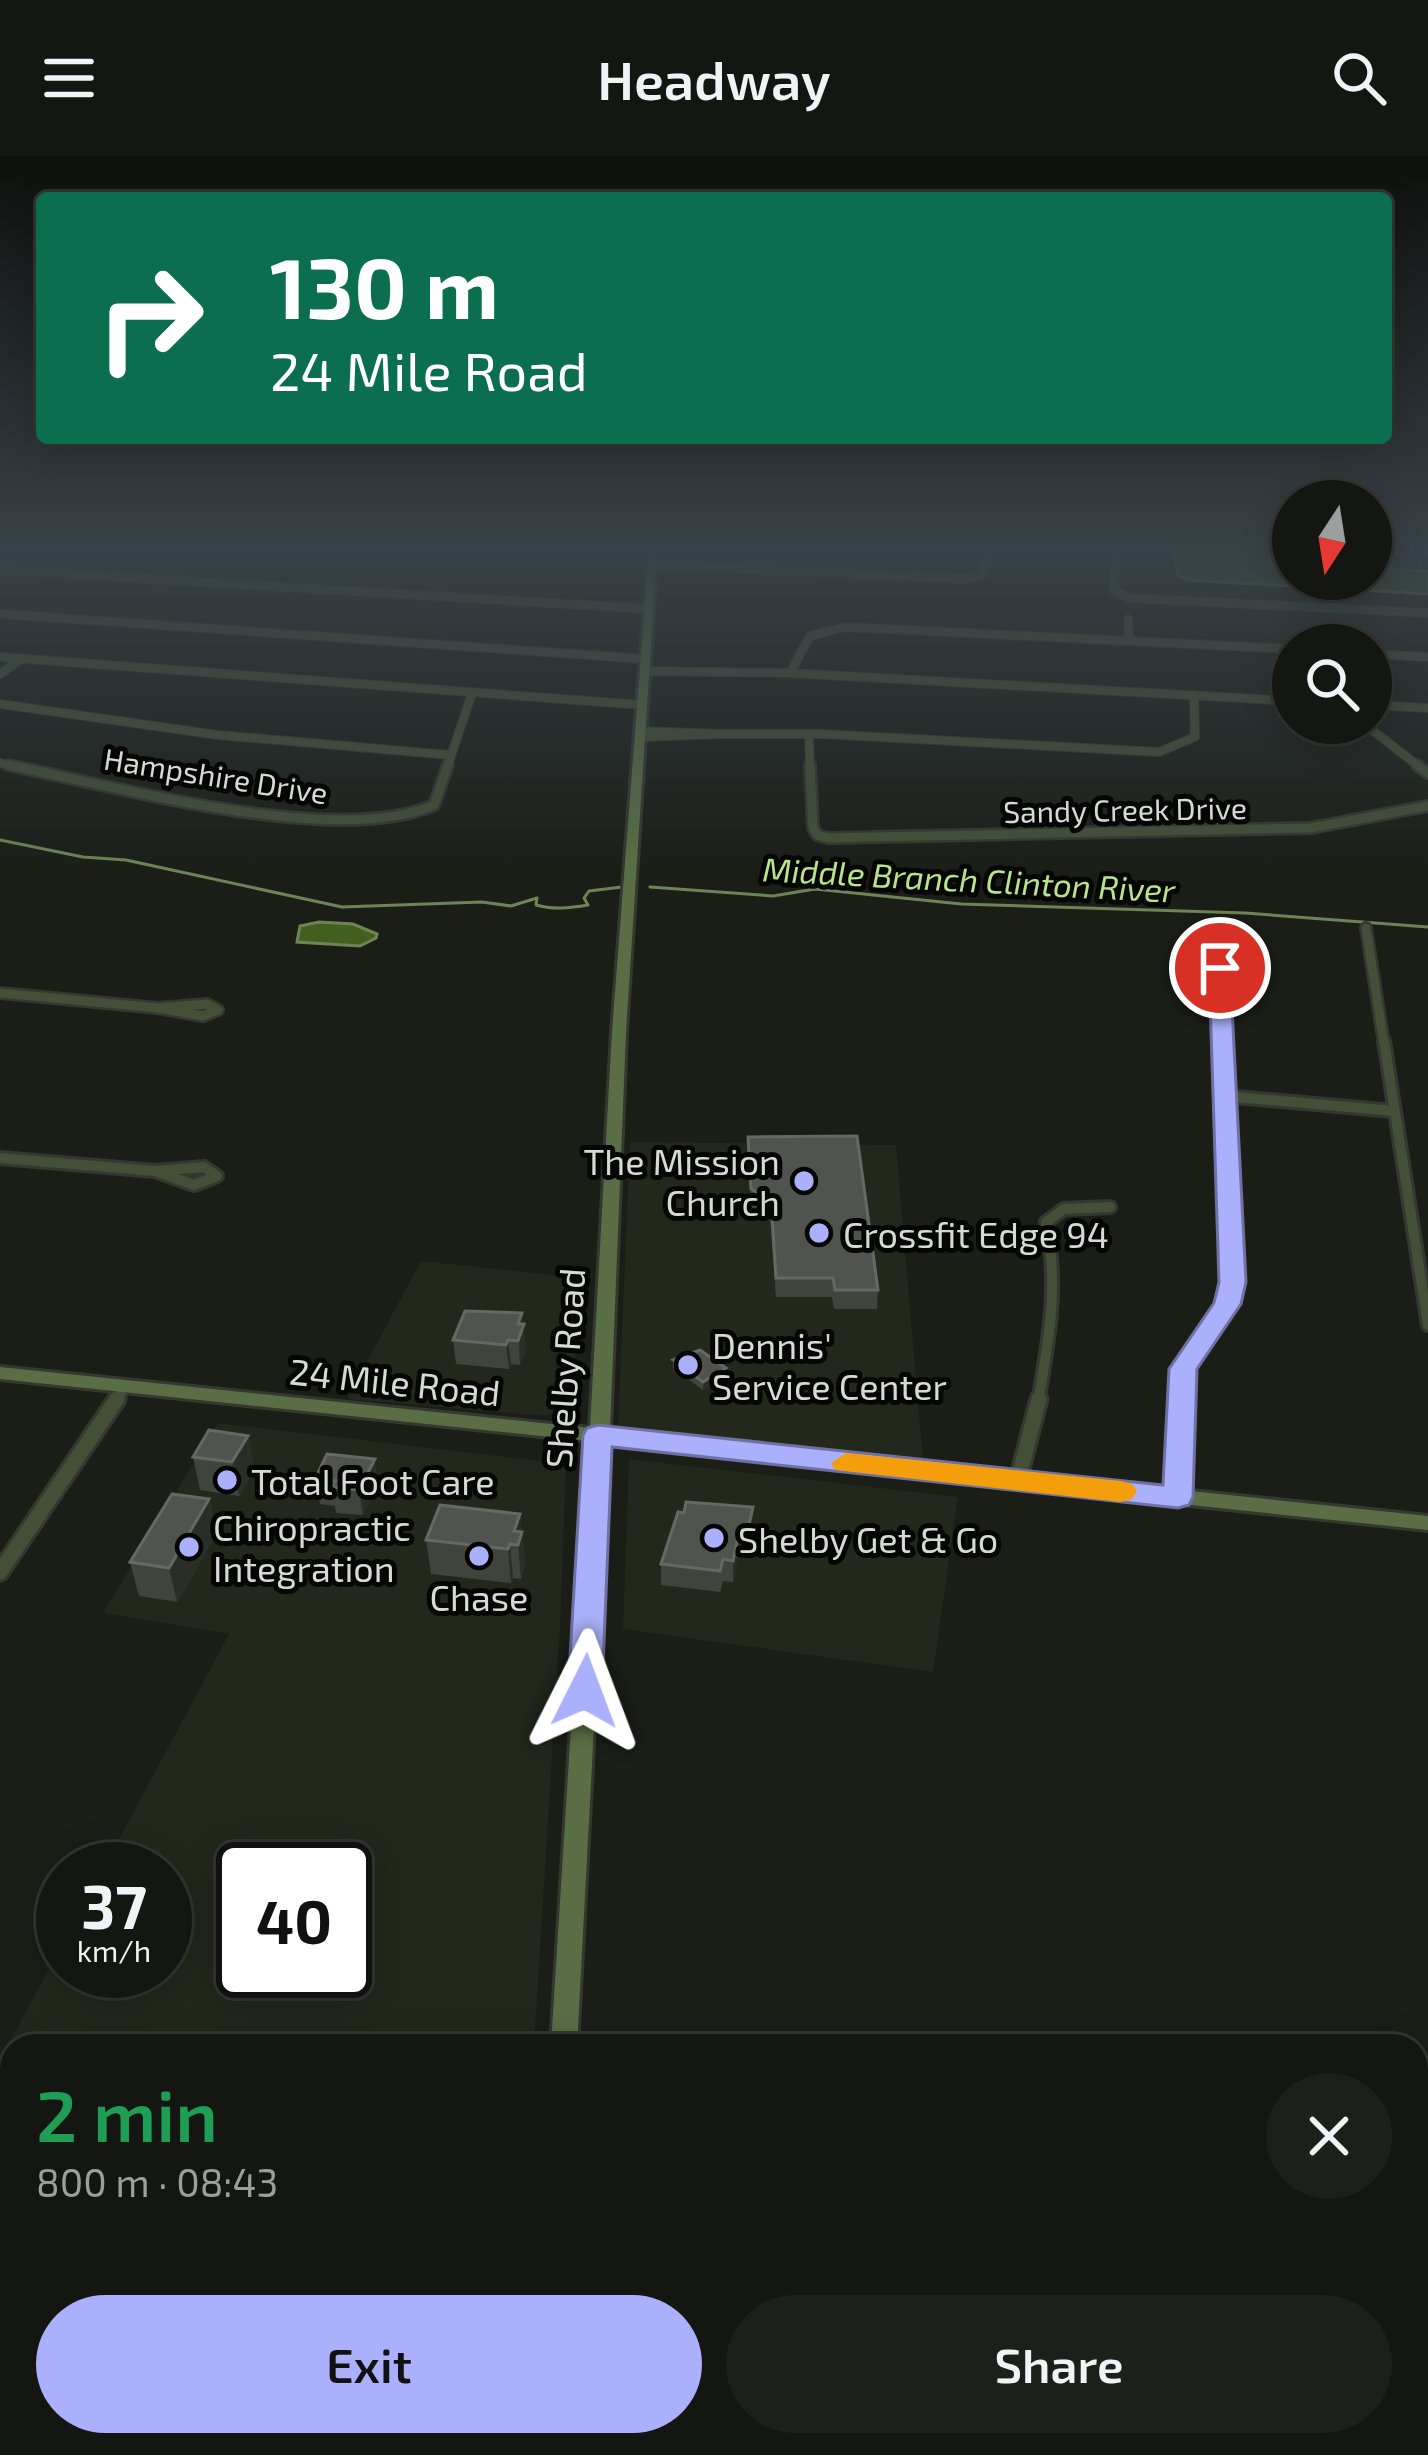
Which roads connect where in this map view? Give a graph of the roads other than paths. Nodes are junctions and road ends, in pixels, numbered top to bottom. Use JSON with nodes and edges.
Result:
{"nodes":[{"id":1,"x":14,"y":658,"type":"edge"},
{"id":2,"x":604,"y":658,"type":"edge"},
{"id":3,"x":646,"y":658,"type":"edge"},
{"id":4,"x":798,"y":658,"type":"edge"},
{"id":5,"x":22,"y":659,"type":"junction"},
{"id":6,"x":646,"y":665,"type":"junction"},
{"id":7,"x":790,"y":673,"type":"junction"},
{"id":8,"x":0,"y":674,"type":"edge"},
{"id":9,"x":472,"y":693,"type":"junction"},
{"id":10,"x":1194,"y":695,"type":"junction"},
{"id":11,"x":1272,"y":700,"type":"edge"},
{"id":12,"x":0,"y":704,"type":"edge"},
{"id":13,"x":643,"y":705,"type":"junction"},
{"id":14,"x":1392,"y":706,"type":"edge"},
{"id":15,"x":1428,"y":708,"type":"edge"},
{"id":16,"x":641,"y":734,"type":"junction"},
{"id":17,"x":809,"y":734,"type":"junction"},
{"id":18,"x":1390,"y":744,"type":"edge"},
{"id":19,"x":450,"y":754,"type":"junction"},
{"id":20,"x":0,"y":763,"type":"edge"},
{"id":21,"x":1428,"y":773,"type":"edge"},
{"id":22,"x":1428,"y":806,"type":"edge"},
{"id":23,"x":1366,"y":928,"type":"dead end"},
{"id":24,"x":1220,"y":968,"type":"dead end"},
{"id":25,"x":0,"y":993,"type":"edge"},
{"id":26,"x":158,"y":1008,"type":"junction"},
{"id":27,"x":1224,"y":1096,"type":"junction"},
{"id":28,"x":1394,"y":1111,"type":"junction"},
{"id":29,"x":0,"y":1158,"type":"edge"},
{"id":30,"x":154,"y":1172,"type":"dead end"},
{"id":31,"x":1110,"y":1208,"type":"dead end"},
{"id":32,"x":1428,"y":1324,"type":"edge"},
{"id":33,"x":0,"y":1373,"type":"edge"},
{"id":34,"x":125,"y":1386,"type":"junction"},
{"id":35,"x":598,"y":1435,"type":"junction"},
{"id":36,"x":1018,"y":1480,"type":"junction"},
{"id":37,"x":1178,"y":1497,"type":"junction"},
{"id":38,"x":1428,"y":1523,"type":"edge"},
{"id":39,"x":0,"y":1572,"type":"edge"},
{"id":40,"x":565,"y":2034,"type":"edge"}],
"edges":[{"from":1,"to":5,"type":"street"},
{"from":2,"to":6,"type":"street"},
{"from":3,"to":6,"type":"street","name":"Shelby Road"},
{"from":4,"to":7,"type":"street"},
{"from":5,"to":8,"type":"street"},
{"from":5,"to":9,"type":"street"},
{"from":6,"to":7,"type":"street"},
{"from":6,"to":13,"type":"street","name":"Shelby Road"},
{"from":7,"to":10,"type":"street"},
{"from":9,"to":13,"type":"street"},
{"from":9,"to":19,"type":"street"},
{"from":10,"to":11,"type":"street"},
{"from":10,"to":17,"type":"street"},
{"from":12,"to":19,"type":"street"},
{"from":13,"to":16,"type":"street","name":"Shelby Road"},
{"from":14,"to":15,"type":"street"},
{"from":16,"to":17,"type":"street"},
{"from":16,"to":35,"type":"street","name":"Shelby Road"},
{"from":17,"to":22,"type":"street","name":"Sandy Creek Drive"},
{"from":18,"to":21,"type":"street"},
{"from":19,"to":20,"type":"street","name":"Hampshire Drive"},
{"from":23,"to":28,"type":"street"},
{"from":24,"to":27,"type":"street"},
{"from":25,"to":26,"type":"street"},
{"from":26,"to":26,"type":"street"},
{"from":27,"to":28,"type":"street"},
{"from":27,"to":37,"type":"street"},
{"from":28,"to":32,"type":"street"},
{"from":29,"to":30,"type":"street"},
{"from":31,"to":36,"type":"street"},
{"from":33,"to":34,"type":"street","name":"24 Mile Road"},
{"from":34,"to":35,"type":"street","name":"24 Mile Road"},
{"from":34,"to":39,"type":"street"},
{"from":35,"to":36,"type":"street","name":"24 Mile Road"},
{"from":35,"to":40,"type":"street","name":"Shelby Road"},
{"from":36,"to":37,"type":"street","name":"24 Mile Road"},
{"from":37,"to":38,"type":"street","name":"24 Mile Road"}]}
